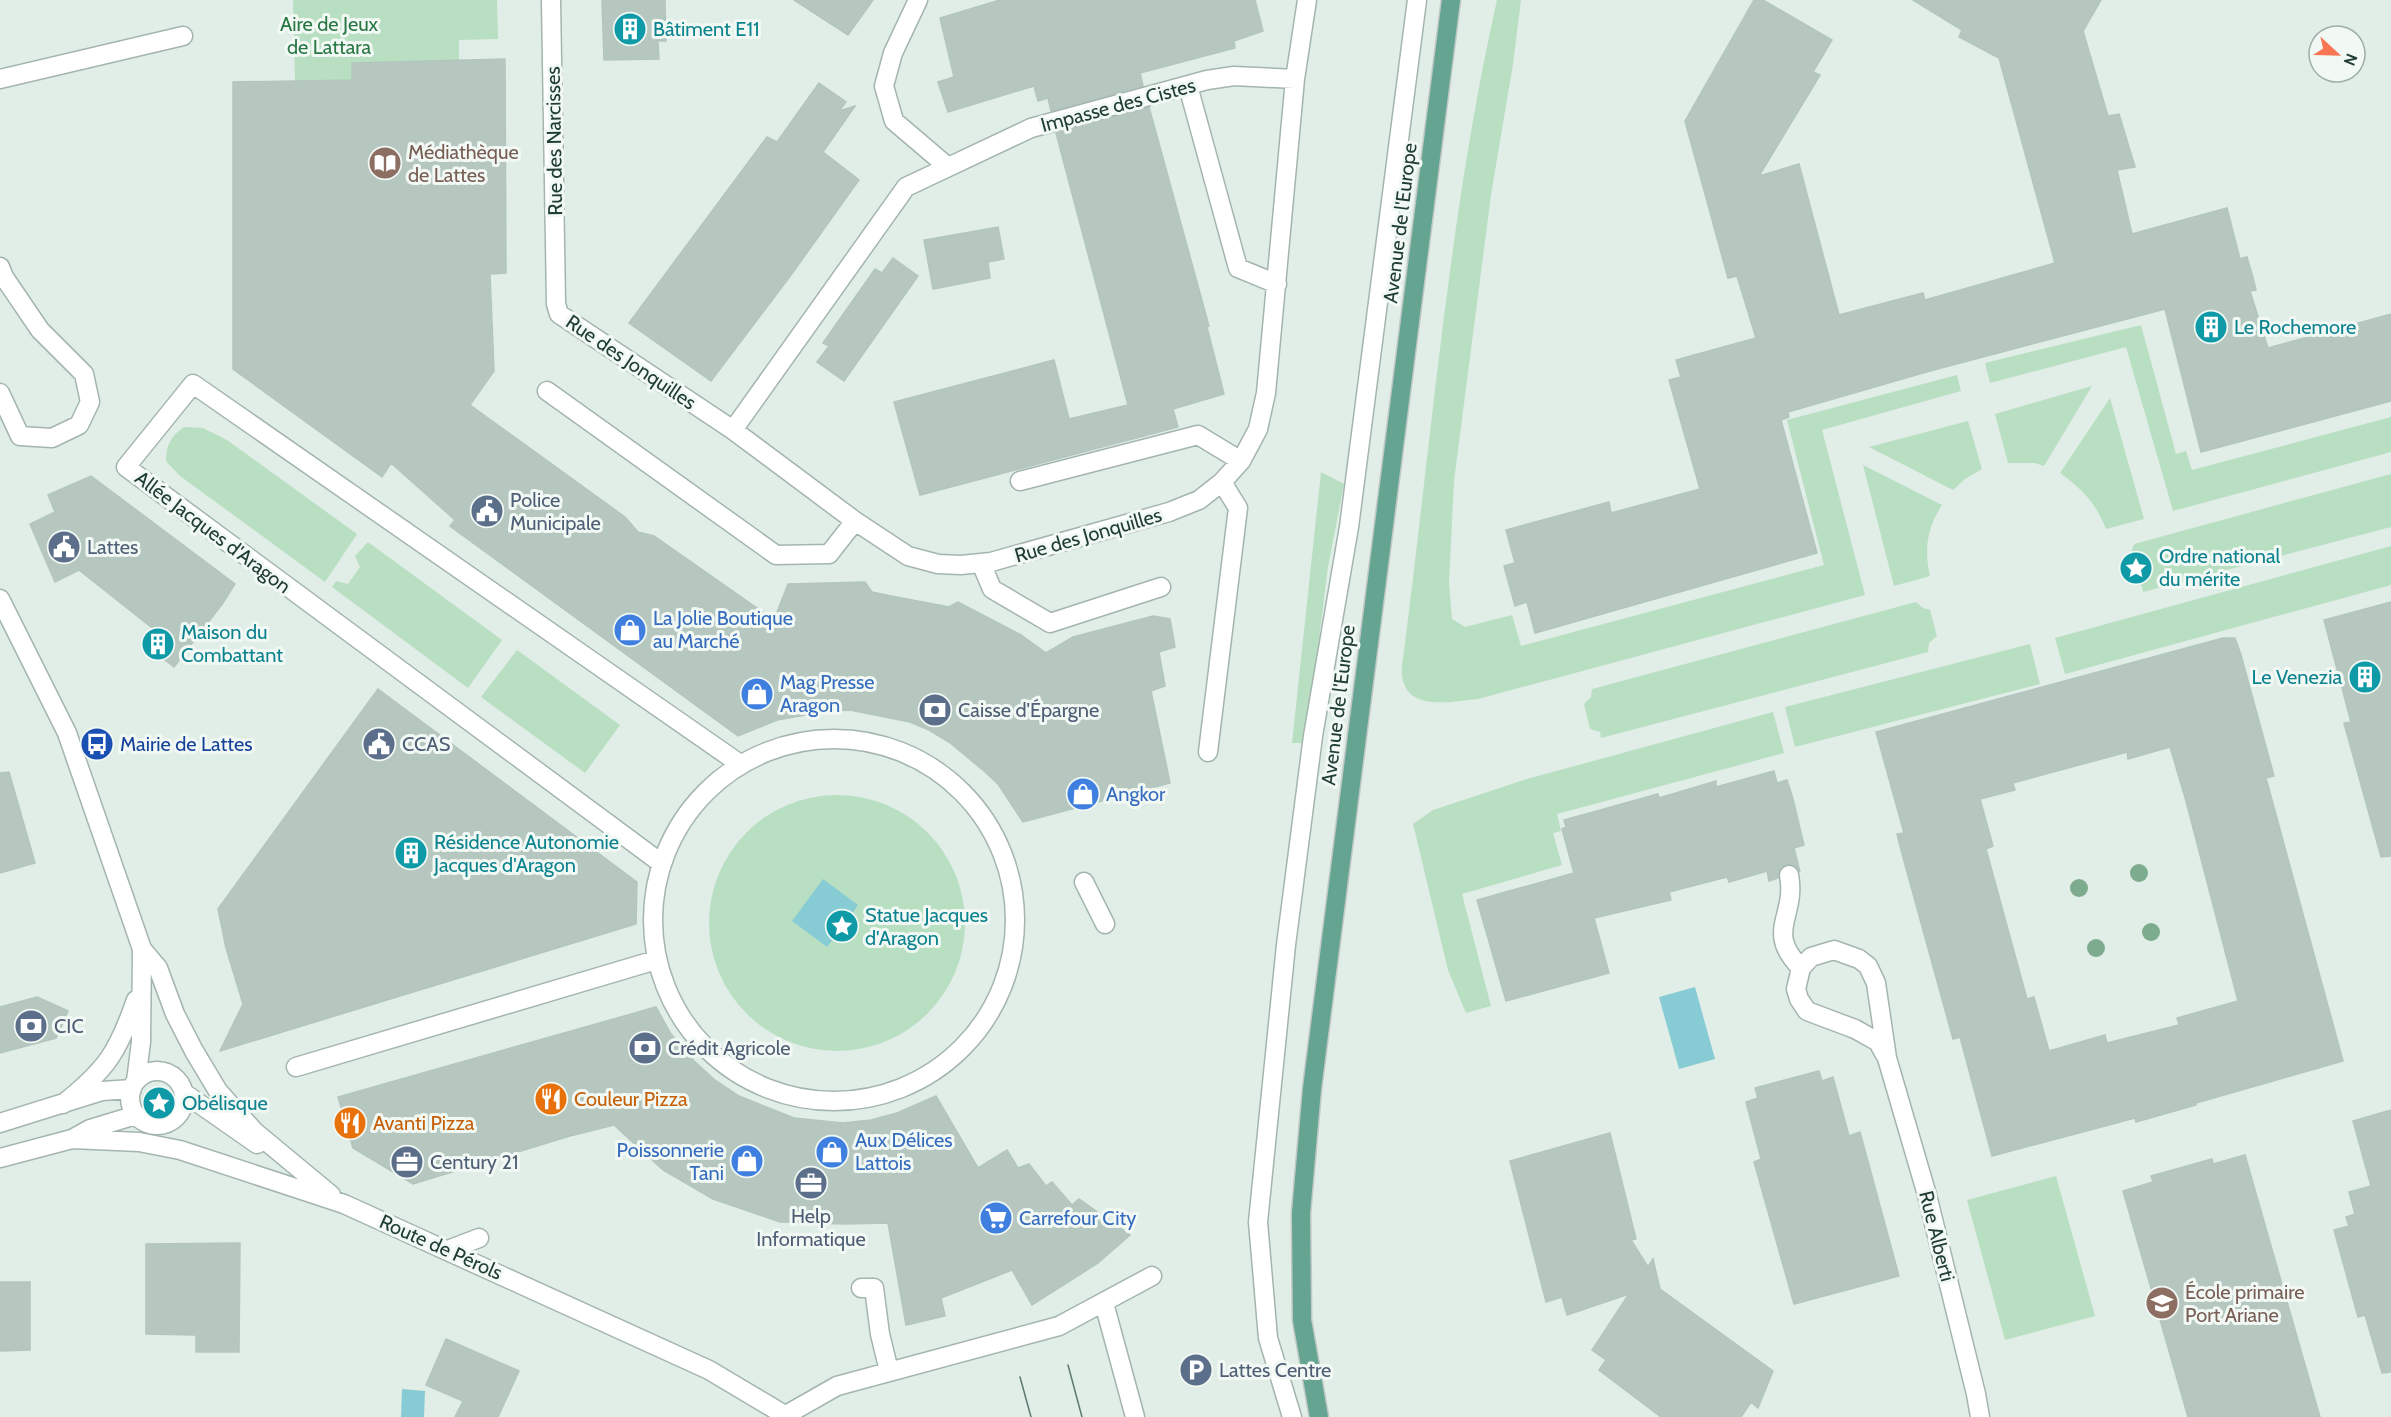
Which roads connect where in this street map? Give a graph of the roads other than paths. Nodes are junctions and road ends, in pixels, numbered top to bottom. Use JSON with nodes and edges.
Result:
{"nodes":[{"id":1,"x":551,"y":0,"type":"edge"},
{"id":2,"x":918,"y":0,"type":"edge"},
{"id":3,"x":1307,"y":0,"type":"edge"},
{"id":4,"x":1417,"y":0,"type":"edge"},
{"id":5,"x":1451,"y":0,"type":"edge"},
{"id":6,"x":183,"y":36,"type":"dead end"},
{"id":7,"x":0,"y":79,"type":"edge"},
{"id":8,"x":1296,"y":79,"type":"junction"},
{"id":9,"x":1188,"y":86,"type":"junction"},
{"id":10,"x":948,"y":167,"type":"junction"},
{"id":11,"x":0,"y":267,"type":"edge"},
{"id":12,"x":556,"y":281,"type":"joint"},
{"id":13,"x":1277,"y":284,"type":"junction"},
{"id":14,"x":547,"y":391,"type":"dead end"},
{"id":15,"x":0,"y":393,"type":"edge"},
{"id":16,"x":733,"y":430,"type":"junction"},
{"id":17,"x":1241,"y":461,"type":"junction"},
{"id":18,"x":1020,"y":482,"type":"dead end"},
{"id":19,"x":1222,"y":482,"type":"junction"},
{"id":20,"x":855,"y":521,"type":"junction"},
{"id":21,"x":981,"y":563,"type":"junction"},
{"id":22,"x":1161,"y":587,"type":"dead end"},
{"id":23,"x":0,"y":599,"type":"edge"},
{"id":24,"x":7,"y":631,"type":"edge"},
{"id":25,"x":1208,"y":752,"type":"dead end"},
{"id":26,"x":741,"y":764,"type":"junction"},
{"id":27,"x":662,"y":863,"type":"junction"},
{"id":28,"x":1789,"y":875,"type":"dead end"},
{"id":29,"x":1084,"y":882,"type":"dead end"},
{"id":30,"x":1105,"y":924,"type":"dead end"},
{"id":31,"x":142,"y":949,"type":"junction"},
{"id":32,"x":656,"y":960,"type":"junction"},
{"id":33,"x":1801,"y":968,"type":"junction"},
{"id":34,"x":141,"y":984,"type":"junction"},
{"id":35,"x":175,"y":1014,"type":"junction"},
{"id":36,"x":1887,"y":1058,"type":"junction"},
{"id":37,"x":296,"y":1067,"type":"dead end"},
{"id":38,"x":134,"y":1085,"type":"junction"},
{"id":39,"x":183,"y":1089,"type":"junction"},
{"id":40,"x":63,"y":1104,"type":"junction"},
{"id":41,"x":139,"y":1118,"type":"junction"},
{"id":42,"x":0,"y":1123,"type":"edge"},
{"id":43,"x":72,"y":1139,"type":"junction"},
{"id":44,"x":180,"y":1150,"type":"junction"},
{"id":45,"x":0,"y":1158,"type":"edge"},
{"id":46,"x":297,"y":1168,"type":"junction"},
{"id":47,"x":344,"y":1204,"type":"junction"},
{"id":48,"x":479,"y":1238,"type":"dead end"},
{"id":49,"x":448,"y":1250,"type":"junction"},
{"id":50,"x":1152,"y":1276,"type":"dead end"},
{"id":51,"x":861,"y":1288,"type":"dead end"},
{"id":52,"x":1104,"y":1303,"type":"junction"},
{"id":53,"x":889,"y":1371,"type":"junction"},
{"id":54,"x":787,"y":1416,"type":"edge"},
{"id":55,"x":1135,"y":1417,"type":"edge"},
{"id":56,"x":1292,"y":1417,"type":"edge"},
{"id":57,"x":1319,"y":1417,"type":"edge"},
{"id":58,"x":1980,"y":1417,"type":"edge"}],
"edges":[{"from":1,"to":12,"type":"street","name":"Rue des Narcisses"},
{"from":2,"to":10,"type":"street"},
{"from":3,"to":8,"type":"street","name":"Rue des Jonquilles"},
{"from":4,"to":56,"type":"street"},
{"from":5,"to":57,"type":"main road","name":"Avenue de l'Europe"},
{"from":6,"to":7,"type":"street"},
{"from":8,"to":9,"type":"street","name":"Impasse des Cistes"},
{"from":8,"to":13,"type":"street","name":"Rue des Jonquilles"},
{"from":9,"to":10,"type":"street","name":"Impasse des Cistes"},
{"from":9,"to":13,"type":"street"},
{"from":10,"to":16,"type":"street","name":"Impasse des Cistes"},
{"from":11,"to":15,"type":"street"},
{"from":12,"to":16,"type":"street","name":"Rue des Jonquilles"},
{"from":13,"to":17,"type":"street","name":"Rue des Jonquilles"},
{"from":14,"to":20,"type":"street"},
{"from":16,"to":20,"type":"street","name":"Rue des Jonquilles"},
{"from":17,"to":18,"type":"street"},
{"from":17,"to":19,"type":"street","name":"Rue des Jonquilles"},
{"from":19,"to":21,"type":"street","name":"Rue des Jonquilles"},
{"from":19,"to":25,"type":"street"},
{"from":20,"to":21,"type":"street","name":"Rue des Jonquilles"},
{"from":21,"to":22,"type":"street"},
{"from":23,"to":24,"type":"street"},
{"from":24,"to":31,"type":"street"},
{"from":26,"to":27,"type":"street"},
{"from":26,"to":27,"type":"street","name":"Allée Jacques d'Aragon"},
{"from":26,"to":32,"type":"street"},
{"from":27,"to":32,"type":"street"},
{"from":28,"to":33,"type":"street"},
{"from":29,"to":30,"type":"street"},
{"from":31,"to":34,"type":"street"},
{"from":31,"to":35,"type":"street"},
{"from":32,"to":37,"type":"street"},
{"from":33,"to":36,"type":"street","name":"Rue Alberti"},
{"from":33,"to":36,"type":"street","name":"Rue Alberti"},
{"from":34,"to":38,"type":"street"},
{"from":34,"to":40,"type":"street"},
{"from":35,"to":39,"type":"street"},
{"from":35,"to":46,"type":"street"},
{"from":36,"to":58,"type":"street","name":"Rue Alberti"},
{"from":38,"to":39,"type":"street"},
{"from":38,"to":40,"type":"street"},
{"from":38,"to":41,"type":"street"},
{"from":39,"to":41,"type":"street"},
{"from":39,"to":46,"type":"street"},
{"from":40,"to":42,"type":"street"},
{"from":41,"to":43,"type":"street","name":"Route de Pérols"},
{"from":41,"to":44,"type":"street"},
{"from":43,"to":44,"type":"street","name":"Route de Pérols"},
{"from":43,"to":45,"type":"street","name":"Route de Pérols"},
{"from":44,"to":47,"type":"street","name":"Route de Pérols"},
{"from":46,"to":47,"type":"street"},
{"from":47,"to":49,"type":"street","name":"Route de Pérols"},
{"from":48,"to":49,"type":"street"},
{"from":49,"to":54,"type":"street","name":"Route de Pérols"},
{"from":50,"to":52,"type":"street"},
{"from":51,"to":53,"type":"street"},
{"from":52,"to":53,"type":"street"},
{"from":52,"to":55,"type":"street"},
{"from":53,"to":54,"type":"street"}]}
